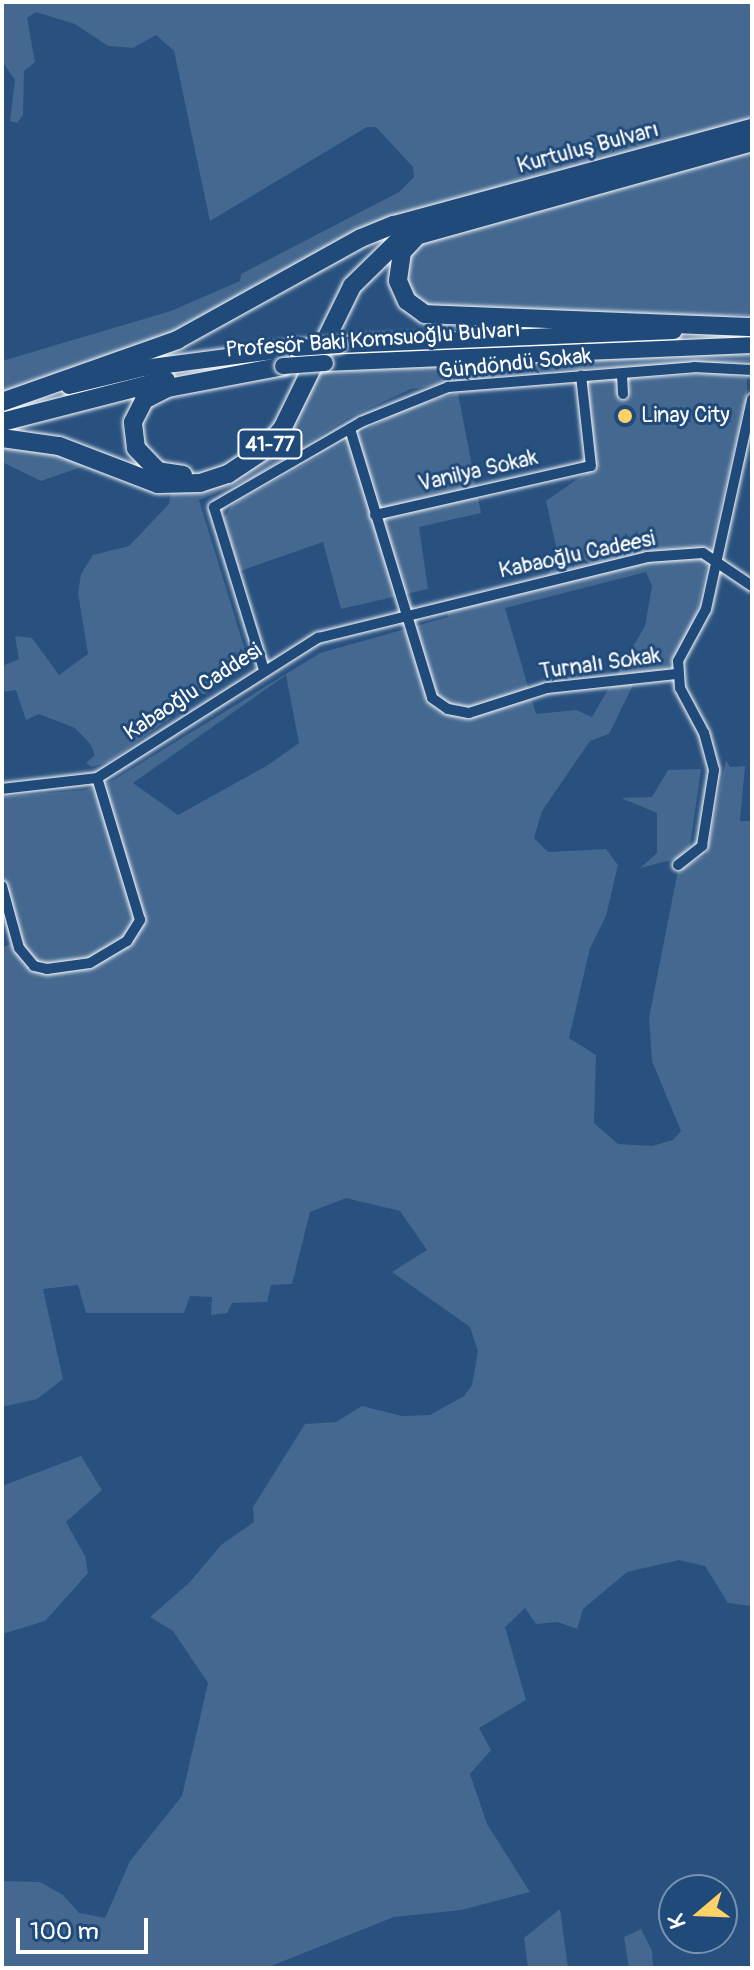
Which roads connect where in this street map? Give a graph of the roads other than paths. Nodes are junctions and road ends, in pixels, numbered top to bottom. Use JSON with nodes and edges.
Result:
{"nodes":[{"id":1,"x":752,"y":128,"type":"edge"},
{"id":2,"x":752,"y":142,"type":"edge"},
{"id":3,"x":438,"y":220,"type":"junction"},
{"id":4,"x":752,"y":328,"type":"edge"},
{"id":5,"x":752,"y":345,"type":"edge"},
{"id":6,"x":283,"y":366,"type":"junction"},
{"id":7,"x":752,"y":370,"type":"edge"},
{"id":8,"x":622,"y":375,"type":"junction"},
{"id":9,"x":581,"y":376,"type":"junction"},
{"id":10,"x":623,"y":394,"type":"dead end"},
{"id":11,"x":752,"y":399,"type":"edge"},
{"id":12,"x":2,"y":403,"type":"edge"},
{"id":13,"x":2,"y":422,"type":"edge"},
{"id":14,"x":350,"y":429,"type":"junction"},
{"id":15,"x":2,"y":438,"type":"edge"},
{"id":16,"x":375,"y":515,"type":"junction"},
{"id":17,"x":717,"y":561,"type":"junction"},
{"id":18,"x":752,"y":586,"type":"edge"},
{"id":19,"x":404,"y":615,"type":"junction"},
{"id":20,"x":264,"y":670,"type":"junction"},
{"id":21,"x":676,"y":674,"type":"junction"},
{"id":22,"x":97,"y":778,"type":"junction"},
{"id":23,"x":2,"y":789,"type":"edge"},
{"id":24,"x":678,"y":865,"type":"dead end"},
{"id":25,"x":2,"y":886,"type":"edge"}],
"edges":[{"from":1,"to":3,"type":"highway","name":"Kurtuluş Bulvarı","number":"41-77"},
{"from":2,"to":3,"type":"highway","name":"Kurtuluş Bulvarı","number":"41-77"},
{"from":3,"to":4,"type":"highway"},
{"from":3,"to":6,"type":"highway"},
{"from":3,"to":12,"type":"highway","number":"41-77"},
{"from":3,"to":15,"type":"highway","number":"41-77"},
{"from":4,"to":12,"type":"main road","name":"Profesör Baki Komsuoğlu Bulvarı","bridge":true},
{"from":5,"to":6,"type":"main road","name":"Profesör Baki Komsuoğlu Bulvarı","bridge":true},
{"from":6,"to":13,"type":"highway","name":"Profesör Baki Komsuoğlu Bulvarı"},
{"from":7,"to":8,"type":"street","name":"Gündöndü Sokak"},
{"from":8,"to":9,"type":"street","name":"Gündöndü Sokak"},
{"from":8,"to":10,"type":"street"},
{"from":9,"to":14,"type":"street","name":"Gündöndü Sokak"},
{"from":9,"to":16,"type":"street","name":"Vanilya Sokak"},
{"from":11,"to":17,"type":"street"},
{"from":14,"to":16,"type":"street","name":"Turnalı Sokak"},
{"from":14,"to":20,"type":"street","name":"Gündöndü Sokak"},
{"from":16,"to":19,"type":"street","name":"Turnalı Sokak"},
{"from":17,"to":18,"type":"street","name":"Kabaoğlu Cadeesi"},
{"from":17,"to":19,"type":"street","name":"Kabaoğlu Cadeesi"},
{"from":17,"to":21,"type":"street"},
{"from":19,"to":20,"type":"street","name":"Kabaoğlu Caddesi"},
{"from":19,"to":21,"type":"street","name":"Turnalı Sokak"},
{"from":20,"to":22,"type":"street","name":"Kabaoğlu Caddesi"},
{"from":21,"to":24,"type":"street"},
{"from":22,"to":23,"type":"street","name":"Kabaoğlu Caddesi"},
{"from":22,"to":25,"type":"street"}]}
